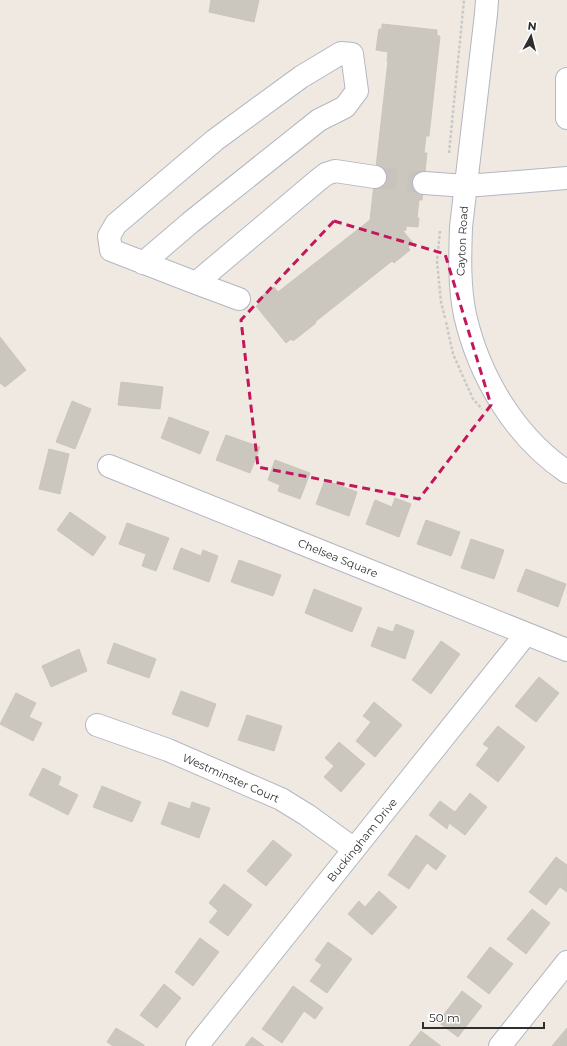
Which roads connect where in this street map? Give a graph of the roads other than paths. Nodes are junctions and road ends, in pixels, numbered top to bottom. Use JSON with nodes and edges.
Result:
{"nodes":[{"id":1,"x":487,"y":0,"type":"edge"},
{"id":2,"x":567,"y":79,"type":"edge"},
{"id":3,"x":567,"y":118,"type":"edge"},
{"id":4,"x":375,"y":177,"type":"tunnel mouth"},
{"id":5,"x":567,"y":178,"type":"edge"},
{"id":6,"x":424,"y":183,"type":"tunnel mouth"},
{"id":7,"x":466,"y":186,"type":"junction"},
{"id":8,"x":143,"y":263,"type":"junction"},
{"id":9,"x":196,"y":284,"type":"junction"},
{"id":10,"x":239,"y":299,"type":"dead end"},
{"id":11,"x":110,"y":466,"type":"dead end"},
{"id":12,"x":567,"y":472,"type":"edge"},
{"id":13,"x":526,"y":634,"type":"junction"},
{"id":14,"x":567,"y":650,"type":"edge"},
{"id":15,"x":97,"y":725,"type":"dead end"},
{"id":16,"x":354,"y":849,"type":"junction"},
{"id":17,"x":567,"y":962,"type":"edge"},
{"id":18,"x":197,"y":1046,"type":"edge"},
{"id":19,"x":500,"y":1046,"type":"edge"}],
"edges":[{"from":1,"to":7,"type":"street","name":"Cayton Road"},
{"from":2,"to":3,"type":"street"},
{"from":4,"to":9,"type":"street"},
{"from":5,"to":7,"type":"street"},
{"from":6,"to":7,"type":"street"},
{"from":7,"to":12,"type":"street","name":"Cayton Road"},
{"from":8,"to":8,"type":"street"},
{"from":8,"to":9,"type":"street"},
{"from":9,"to":10,"type":"street"},
{"from":11,"to":13,"type":"street","name":"Chelsea Square"},
{"from":13,"to":14,"type":"street","name":"Chelsea Square"},
{"from":13,"to":16,"type":"street","name":"Buckingham Drive"},
{"from":15,"to":16,"type":"street","name":"Westminster Court"},
{"from":16,"to":18,"type":"street","name":"Buckingham Drive"},
{"from":17,"to":19,"type":"street"}]}
